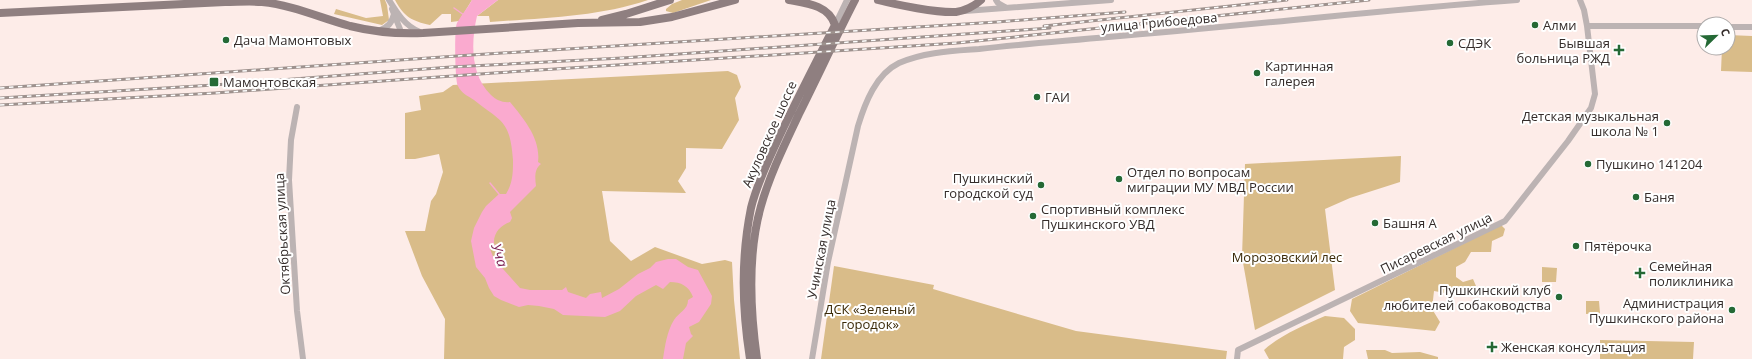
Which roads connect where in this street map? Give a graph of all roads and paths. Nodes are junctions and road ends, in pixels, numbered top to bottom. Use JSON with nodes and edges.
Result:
{"nodes":[{"id":1,"x":670,"y":0,"type":"edge"},
{"id":2,"x":735,"y":0,"type":"edge"},
{"id":3,"x":789,"y":0,"type":"edge"},
{"id":4,"x":847,"y":0,"type":"edge"},
{"id":5,"x":856,"y":0,"type":"edge"},
{"id":6,"x":981,"y":0,"type":"edge"},
{"id":7,"x":996,"y":0,"type":"edge"},
{"id":8,"x":1111,"y":0,"type":"edge"},
{"id":9,"x":1517,"y":0,"type":"edge"},
{"id":10,"x":1580,"y":0,"type":"edge"},
{"id":11,"x":390,"y":1,"type":"edge"},
{"id":12,"x":881,"y":1,"type":"edge"},
{"id":13,"x":1007,"y":8,"type":"junction"},
{"id":14,"x":957,"y":12,"type":"junction"},
{"id":15,"x":0,"y":13,"type":"edge"},
{"id":16,"x":394,"y":14,"type":"junction"},
{"id":17,"x":401,"y":18,"type":"junction"},
{"id":18,"x":578,"y":23,"type":"junction"},
{"id":19,"x":835,"y":25,"type":"junction"},
{"id":20,"x":1587,"y":26,"type":"junction"},
{"id":21,"x":1696,"y":26,"type":"edge"},
{"id":22,"x":1736,"y":27,"type":"edge"},
{"id":23,"x":1752,"y":27,"type":"edge"},
{"id":24,"x":379,"y":31,"type":"junction"},
{"id":25,"x":423,"y":33,"type":"junction"},
{"id":26,"x":402,"y":34,"type":"junction"},
{"id":27,"x":297,"y":108,"type":"dead end"},
{"id":28,"x":854,"y":144,"type":"joint"},
{"id":29,"x":303,"y":359,"type":"edge"},
{"id":30,"x":750,"y":359,"type":"edge"},
{"id":31,"x":757,"y":359,"type":"edge"},
{"id":32,"x":812,"y":359,"type":"edge"},
{"id":33,"x":1237,"y":359,"type":"edge"}],
"edges":[{"from":1,"to":18,"type":"main road"},
{"from":2,"to":18,"type":"main road"},
{"from":3,"to":19,"type":"main road"},
{"from":4,"to":19,"type":"street","name":"Акуловское шоссе"},
{"from":5,"to":31,"type":"main road","name":"Акуловское шоссе"},
{"from":6,"to":14,"type":"main road"},
{"from":7,"to":13,"type":"street"},
{"from":8,"to":13,"type":"street"},
{"from":9,"to":28,"type":"street","name":"улица Грибоедова"},
{"from":10,"to":20,"type":"street"},
{"from":11,"to":16,"type":"street"},
{"from":11,"to":17,"type":"street"},
{"from":12,"to":14,"type":"main road"},
{"from":13,"to":14,"type":"street"},
{"from":15,"to":24,"type":"main road"},
{"from":16,"to":24,"type":"street"},
{"from":16,"to":26,"type":"street"},
{"from":17,"to":25,"type":"street"},
{"from":17,"to":26,"type":"street"},
{"from":18,"to":25,"type":"main road"},
{"from":19,"to":30,"type":"main road","name":"Акуловское шоссе"},
{"from":20,"to":21,"type":"street"},
{"from":20,"to":33,"type":"street","name":"Писаревская улица"},
{"from":22,"to":23,"type":"street"},
{"from":24,"to":26,"type":"main road"},
{"from":25,"to":26,"type":"main road"},
{"from":27,"to":29,"type":"street","name":"Октябрьская улица"},
{"from":28,"to":32,"type":"street","name":"Учинская улица"}]}
